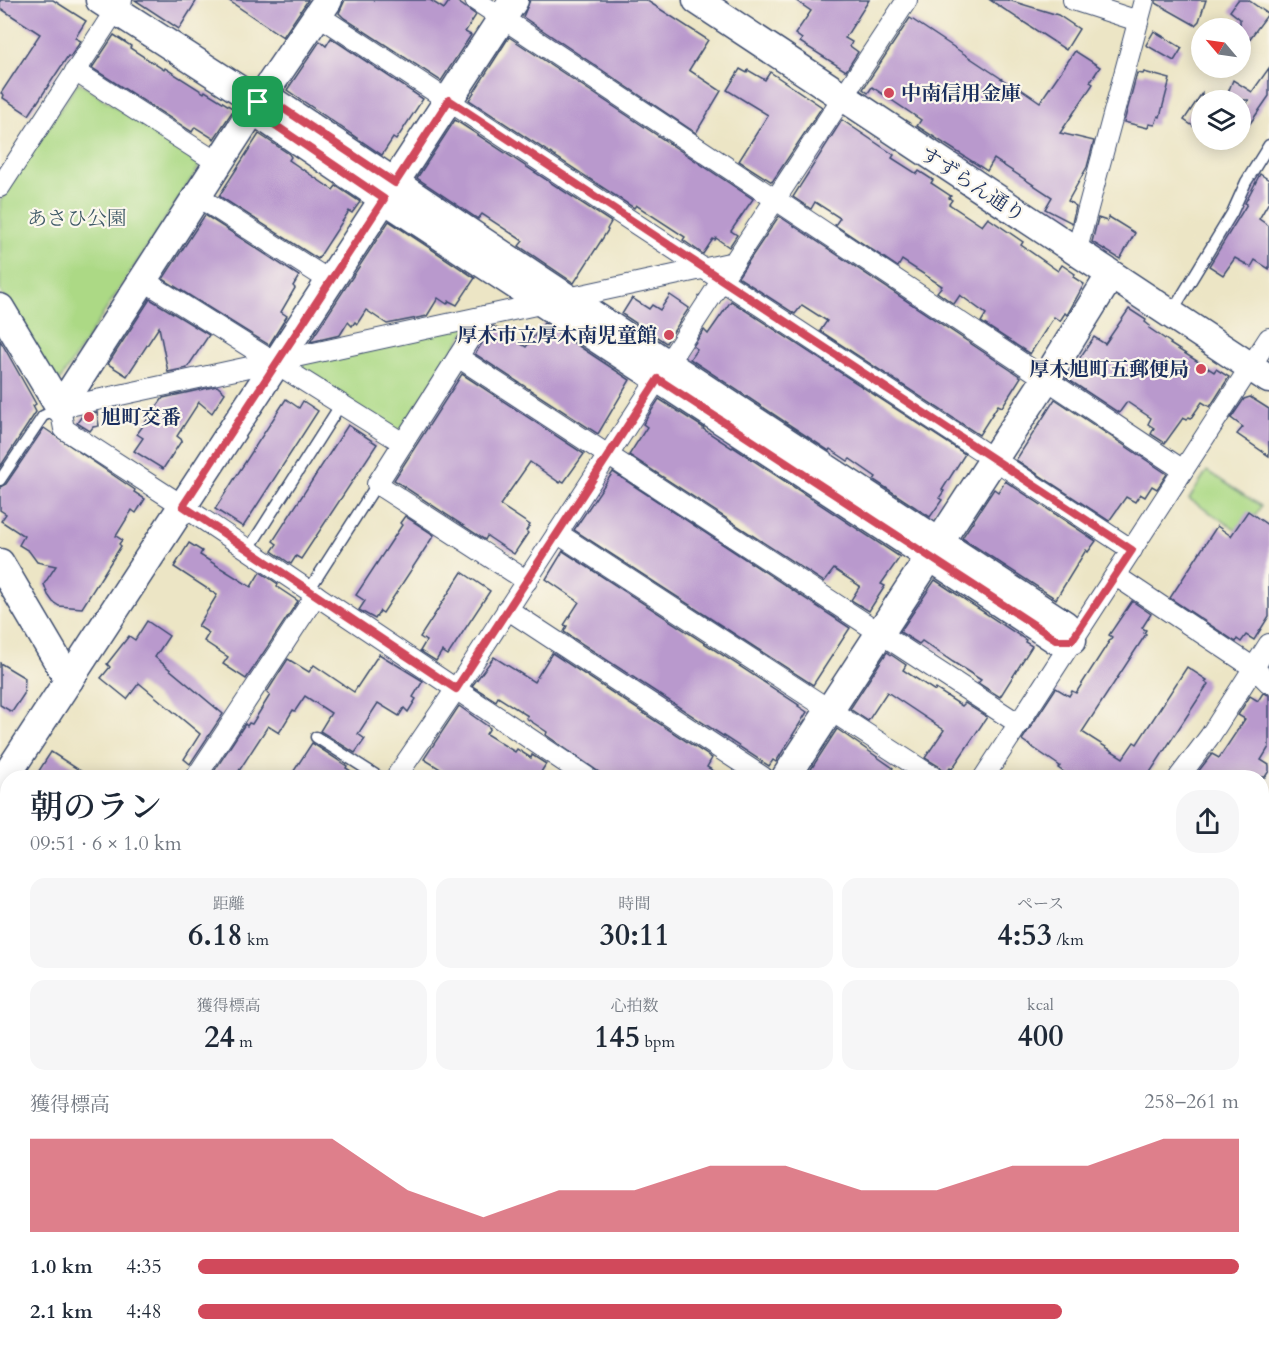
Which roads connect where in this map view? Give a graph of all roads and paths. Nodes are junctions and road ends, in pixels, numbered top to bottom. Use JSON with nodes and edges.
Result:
{"nodes":[{"id":1,"x":475,"y":0,"type":"edge"},
{"id":2,"x":697,"y":0,"type":"edge"},
{"id":3,"x":907,"y":0,"type":"edge"},
{"id":4,"x":1073,"y":0,"type":"edge"},
{"id":5,"x":1144,"y":0,"type":"edge"},
{"id":6,"x":113,"y":3,"type":"edge"},
{"id":7,"x":323,"y":7,"type":"edge"},
{"id":8,"x":508,"y":9,"type":"edge"},
{"id":9,"x":1138,"y":21,"type":"junction"},
{"id":10,"x":75,"y":71,"type":"junction"},
{"id":11,"x":843,"y":99,"type":"junction"},
{"id":12,"x":449,"y":100,"type":"junction"},
{"id":13,"x":258,"y":102,"type":"junction"},
{"id":14,"x":1269,"y":145,"type":"edge"},
{"id":15,"x":218,"y":163,"type":"junction"},
{"id":16,"x":0,"y":187,"type":"edge"},
{"id":17,"x":389,"y":191,"type":"junction"},
{"id":18,"x":197,"y":196,"type":"junction"},
{"id":19,"x":776,"y":200,"type":"junction"},
{"id":20,"x":1076,"y":253,"type":"junction"},
{"id":21,"x":734,"y":262,"type":"junction"},
{"id":22,"x":703,"y":268,"type":"junction"},
{"id":23,"x":1110,"y":276,"type":"junction"},
{"id":24,"x":143,"y":280,"type":"junction"},
{"id":25,"x":722,"y":280,"type":"junction"},
{"id":26,"x":330,"y":281,"type":"junction"},
{"id":27,"x":555,"y":301,"type":"junction"},
{"id":28,"x":0,"y":309,"type":"edge"},
{"id":29,"x":1170,"y":315,"type":"junction"},
{"id":30,"x":484,"y":316,"type":"junction"},
{"id":31,"x":1269,"y":338,"type":"edge"},
{"id":32,"x":458,"y":357,"type":"junction"},
{"id":33,"x":275,"y":363,"type":"junction"},
{"id":34,"x":663,"y":371,"type":"junction"},
{"id":35,"x":1260,"y":374,"type":"edge"},
{"id":36,"x":1046,"y":379,"type":"junction"},
{"id":37,"x":341,"y":404,"type":"junction"},
{"id":38,"x":60,"y":408,"type":"junction"},
{"id":39,"x":403,"y":443,"type":"junction"},
{"id":40,"x":609,"y":455,"type":"junction"},
{"id":41,"x":994,"y":459,"type":"junction"},
{"id":42,"x":1183,"y":470,"type":"junction"},
{"id":43,"x":0,"y":480,"type":"edge"},
{"id":44,"x":377,"y":484,"type":"junction"},
{"id":45,"x":183,"y":506,"type":"junction"},
{"id":46,"x":557,"y":533,"type":"junction"},
{"id":47,"x":249,"y":550,"type":"junction"},
{"id":48,"x":936,"y":550,"type":"junction"},
{"id":49,"x":1132,"y":550,"type":"junction"},
{"id":50,"x":0,"y":563,"type":"edge"},
{"id":51,"x":1116,"y":576,"type":"junction"},
{"id":52,"x":527,"y":581,"type":"junction"},
{"id":53,"x":312,"y":592,"type":"junction"},
{"id":54,"x":507,"y":609,"type":"junction"},
{"id":55,"x":880,"y":633,"type":"junction"},
{"id":56,"x":1072,"y":640,"type":"junction"},
{"id":57,"x":1269,"y":644,"type":"edge"},
{"id":58,"x":1254,"y":668,"type":"junction"},
{"id":59,"x":69,"y":680,"type":"junction"},
{"id":60,"x":1269,"y":683,"type":"edge"},
{"id":61,"x":456,"y":689,"type":"junction"},
{"id":62,"x":830,"y":711,"type":"junction"},
{"id":63,"x":1018,"y":724,"type":"junction"},
{"id":64,"x":316,"y":737,"type":"dead end"},
{"id":65,"x":10,"y":770,"type":"edge"},
{"id":66,"x":200,"y":770,"type":"edge"},
{"id":67,"x":368,"y":770,"type":"edge"},
{"id":68,"x":401,"y":770,"type":"edge"},
{"id":69,"x":576,"y":770,"type":"edge"},
{"id":70,"x":752,"y":770,"type":"edge"},
{"id":71,"x":791,"y":770,"type":"edge"},
{"id":72,"x":922,"y":770,"type":"edge"},
{"id":73,"x":988,"y":770,"type":"edge"},
{"id":74,"x":1184,"y":770,"type":"edge"}],
"edges":[{"from":1,"to":8,"type":"street"},
{"from":2,"to":11,"type":"street","name":"すずらん通り"},
{"from":3,"to":11,"type":"street"},
{"from":4,"to":9,"type":"street"},
{"from":5,"to":9,"type":"street"},
{"from":6,"to":10,"type":"street"},
{"from":6,"to":13,"type":"street"},
{"from":7,"to":12,"type":"street"},
{"from":7,"to":13,"type":"street"},
{"from":8,"to":12,"type":"street"},
{"from":8,"to":19,"type":"street"},
{"from":9,"to":20,"type":"street"},
{"from":10,"to":15,"type":"street"},
{"from":10,"to":16,"type":"street"},
{"from":11,"to":19,"type":"street"},
{"from":11,"to":20,"type":"street","name":"すずらん通り"},
{"from":12,"to":17,"type":"street"},
{"from":12,"to":22,"type":"street"},
{"from":13,"to":15,"type":"street"},
{"from":13,"to":17,"type":"street"},
{"from":14,"to":29,"type":"lane"},
{"from":15,"to":18,"type":"street"},
{"from":17,"to":26,"type":"street"},
{"from":17,"to":27,"type":"street"},
{"from":18,"to":24,"type":"street"},
{"from":18,"to":26,"type":"street"},
{"from":19,"to":21,"type":"street"},
{"from":19,"to":36,"type":"street"},
{"from":20,"to":23,"type":"street","name":"すずらん通り"},
{"from":21,"to":22,"type":"street"},
{"from":21,"to":25,"type":"street"},
{"from":22,"to":25,"type":"street"},
{"from":22,"to":27,"type":"street"},
{"from":23,"to":29,"type":"street","name":"すずらん通り"},
{"from":23,"to":36,"type":"street"},
{"from":24,"to":33,"type":"street"},
{"from":24,"to":38,"type":"street"},
{"from":25,"to":34,"type":"street"},
{"from":25,"to":41,"type":"street"},
{"from":26,"to":33,"type":"street"},
{"from":27,"to":30,"type":"street"},
{"from":27,"to":34,"type":"street"},
{"from":28,"to":38,"type":"street"},
{"from":29,"to":35,"type":"street","name":"すずらん通り"},
{"from":30,"to":32,"type":"street"},
{"from":30,"to":33,"type":"street"},
{"from":31,"to":35,"type":"street"},
{"from":32,"to":39,"type":"street"},
{"from":32,"to":40,"type":"street"},
{"from":33,"to":37,"type":"street"},
{"from":33,"to":38,"type":"street"},
{"from":33,"to":45,"type":"street"},
{"from":34,"to":40,"type":"street"},
{"from":34,"to":48,"type":"street"},
{"from":35,"to":42,"type":"street"},
{"from":36,"to":41,"type":"street"},
{"from":36,"to":42,"type":"street"},
{"from":37,"to":39,"type":"street"},
{"from":37,"to":47,"type":"lane"},
{"from":38,"to":43,"type":"lane"},
{"from":38,"to":45,"type":"street"},
{"from":39,"to":44,"type":"street"},
{"from":40,"to":46,"type":"street"},
{"from":40,"to":55,"type":"street"},
{"from":41,"to":48,"type":"street"},
{"from":41,"to":49,"type":"street"},
{"from":42,"to":49,"type":"street"},
{"from":44,"to":52,"type":"street"},
{"from":44,"to":53,"type":"lane"},
{"from":45,"to":47,"type":"street"},
{"from":45,"to":59,"type":"street"},
{"from":46,"to":52,"type":"street"},
{"from":46,"to":62,"type":"street"},
{"from":47,"to":53,"type":"street"},
{"from":48,"to":55,"type":"street"},
{"from":48,"to":56,"type":"street"},
{"from":49,"to":51,"type":"street"},
{"from":50,"to":59,"type":"street"},
{"from":51,"to":56,"type":"street"},
{"from":51,"to":58,"type":"street"},
{"from":52,"to":54,"type":"street"},
{"from":53,"to":61,"type":"street"},
{"from":53,"to":66,"type":"street"},
{"from":54,"to":61,"type":"street"},
{"from":54,"to":70,"type":"street"},
{"from":55,"to":62,"type":"street"},
{"from":55,"to":63,"type":"street"},
{"from":56,"to":63,"type":"street"},
{"from":57,"to":58,"type":"street"},
{"from":58,"to":60,"type":"street"},
{"from":58,"to":74,"type":"street"},
{"from":59,"to":65,"type":"street"},
{"from":61,"to":68,"type":"street"},
{"from":61,"to":69,"type":"street"},
{"from":62,"to":71,"type":"street"},
{"from":62,"to":72,"type":"street"},
{"from":63,"to":73,"type":"street"},
{"from":64,"to":67,"type":"lane"}]}
